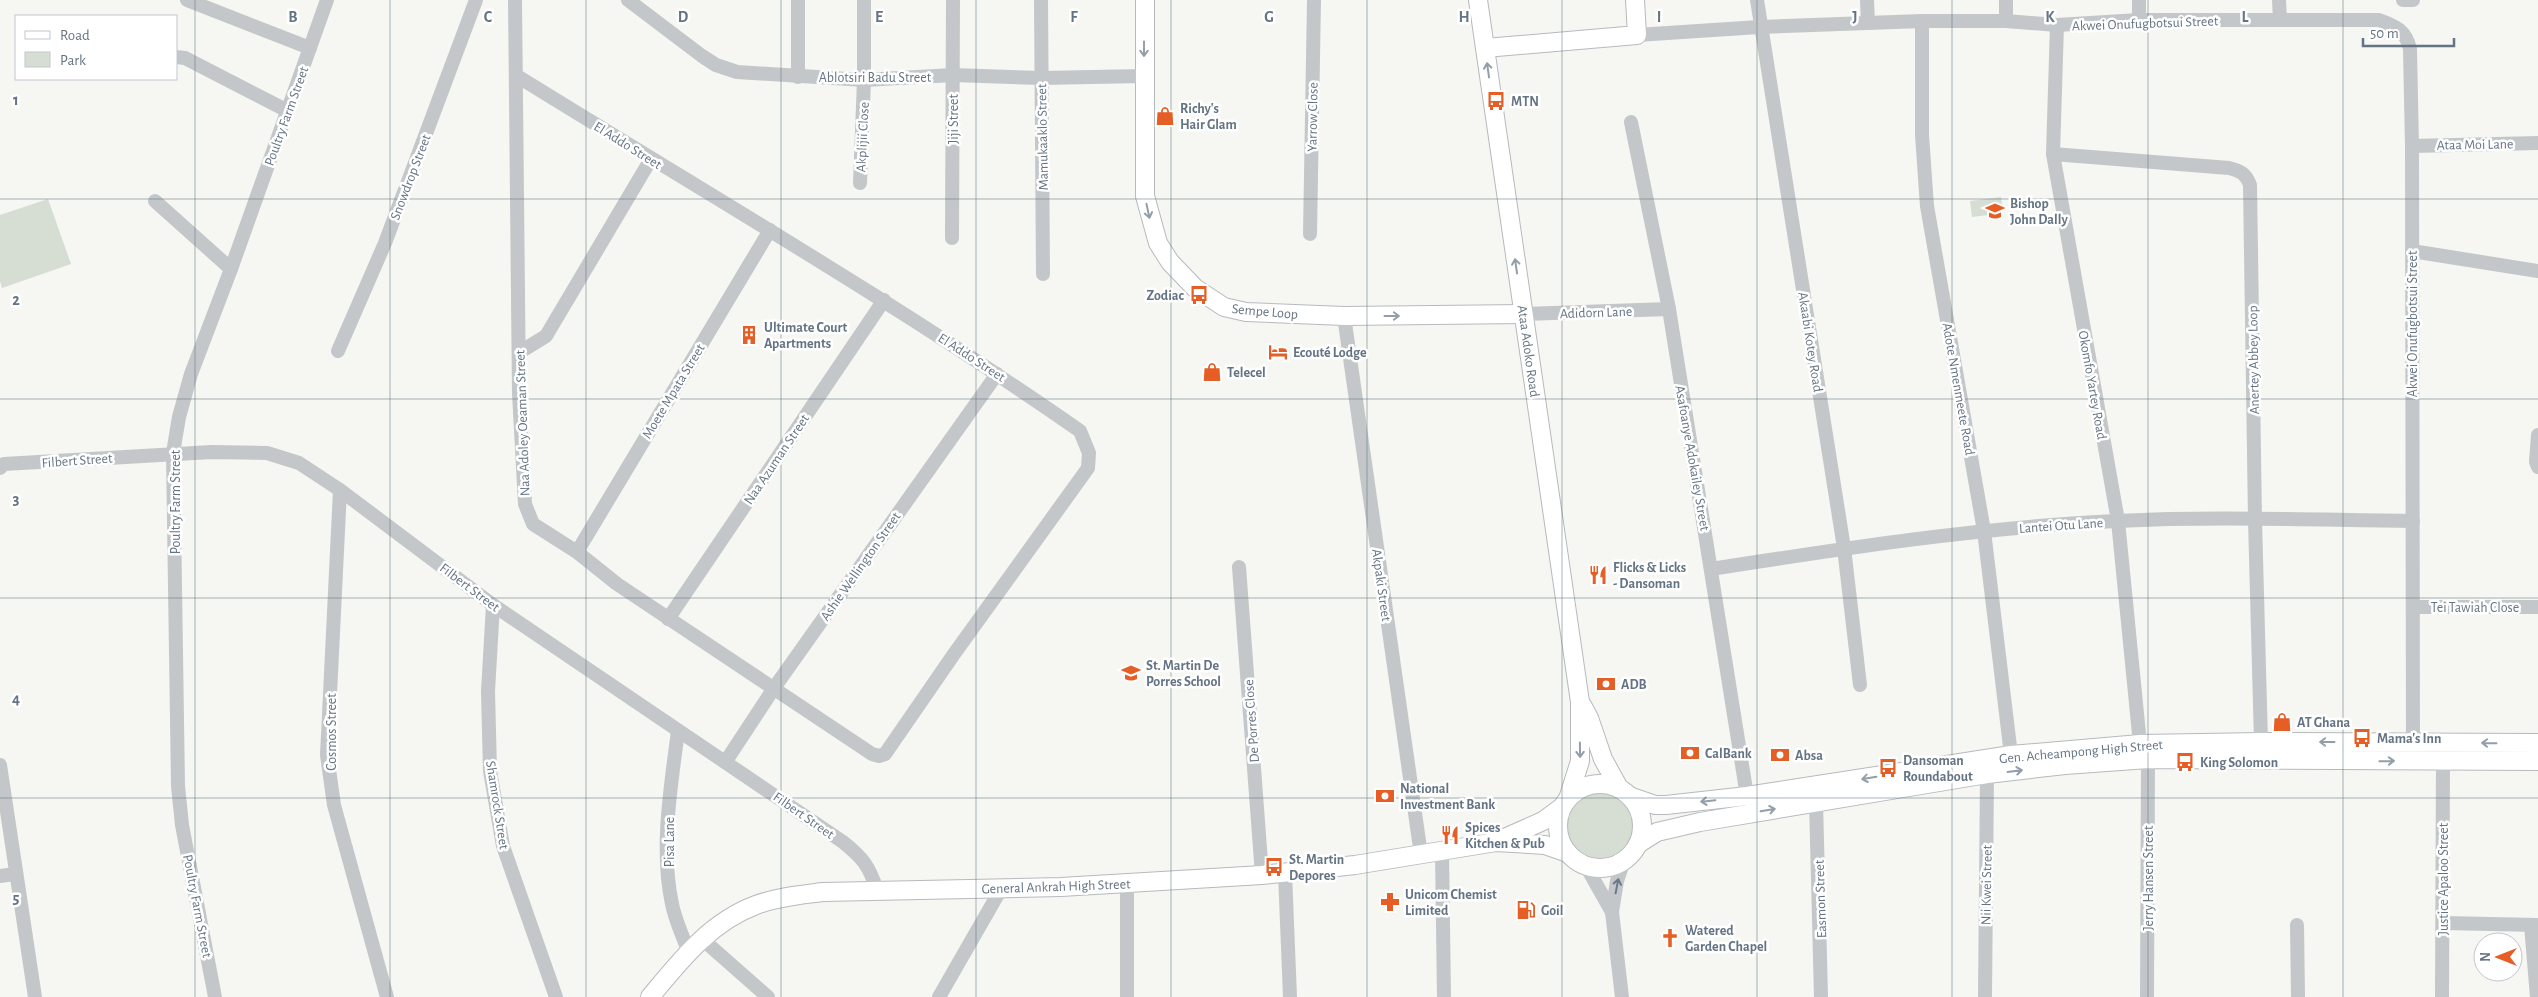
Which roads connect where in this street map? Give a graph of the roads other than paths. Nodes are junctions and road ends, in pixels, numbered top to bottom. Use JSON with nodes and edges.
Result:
{"nodes":[{"id":1,"x":187,"y":0,"type":"edge"},
{"id":2,"x":327,"y":0,"type":"edge"},
{"id":3,"x":476,"y":0,"type":"edge"},
{"id":4,"x":515,"y":0,"type":"edge"},
{"id":5,"x":628,"y":0,"type":"edge"},
{"id":6,"x":798,"y":0,"type":"edge"},
{"id":7,"x":864,"y":0,"type":"edge"},
{"id":8,"x":953,"y":0,"type":"edge"},
{"id":9,"x":1042,"y":0,"type":"edge"},
{"id":10,"x":1145,"y":0,"type":"edge"},
{"id":11,"x":1314,"y":0,"type":"edge"},
{"id":12,"x":1478,"y":0,"type":"edge"},
{"id":13,"x":1635,"y":0,"type":"edge"},
{"id":14,"x":1756,"y":0,"type":"edge"},
{"id":15,"x":1867,"y":0,"type":"edge"},
{"id":16,"x":2006,"y":0,"type":"edge"},
{"id":17,"x":2139,"y":0,"type":"edge"},
{"id":18,"x":2280,"y":0,"type":"edge"},
{"id":19,"x":2402,"y":0,"type":"edge"},
{"id":20,"x":2413,"y":0,"type":"edge"},
{"id":21,"x":2139,"y":20,"type":"junction"},
{"id":22,"x":2280,"y":20,"type":"junction"},
{"id":23,"x":2006,"y":21,"type":"junction"},
{"id":24,"x":1922,"y":22,"type":"junction"},
{"id":25,"x":1868,"y":23,"type":"junction"},
{"id":26,"x":2057,"y":26,"type":"junction"},
{"id":27,"x":1759,"y":27,"type":"junction"},
{"id":28,"x":1637,"y":35,"type":"junction"},
{"id":29,"x":310,"y":48,"type":"junction"},
{"id":30,"x":1485,"y":48,"type":"junction"},
{"id":31,"x":178,"y":56,"type":"edge"},
{"id":32,"x":517,"y":76,"type":"junction"},
{"id":33,"x":953,"y":76,"type":"junction"},
{"id":34,"x":1144,"y":76,"type":"junction"},
{"id":35,"x":798,"y":77,"type":"junction"},
{"id":36,"x":1041,"y":78,"type":"junction"},
{"id":37,"x":864,"y":80,"type":"junction"},
{"id":38,"x":288,"y":111,"type":"junction"},
{"id":39,"x":1631,"y":122,"type":"dead end"},
{"id":40,"x":2538,"y":143,"type":"edge"},
{"id":41,"x":2412,"y":146,"type":"junction"},
{"id":42,"x":2052,"y":154,"type":"junction"},
{"id":43,"x":651,"y":159,"type":"junction"},
{"id":44,"x":860,"y":183,"type":"dead end"},
{"id":45,"x":155,"y":201,"type":"dead end"},
{"id":46,"x":770,"y":230,"type":"junction"},
{"id":47,"x":1310,"y":234,"type":"dead end"},
{"id":48,"x":952,"y":238,"type":"dead end"},
{"id":49,"x":2412,"y":252,"type":"junction"},
{"id":50,"x":231,"y":269,"type":"junction"},
{"id":51,"x":2538,"y":271,"type":"edge"},
{"id":52,"x":1043,"y":274,"type":"dead end"},
{"id":53,"x":884,"y":300,"type":"junction"},
{"id":54,"x":1668,"y":310,"type":"junction"},
{"id":55,"x":1523,"y":314,"type":"junction"},
{"id":56,"x":1344,"y":316,"type":"junction"},
{"id":57,"x":338,"y":351,"type":"dead end"},
{"id":58,"x":520,"y":352,"type":"junction"},
{"id":59,"x":998,"y":374,"type":"junction"},
{"id":60,"x":2538,"y":435,"type":"edge"},
{"id":61,"x":173,"y":453,"type":"junction"},
{"id":62,"x":2538,"y":467,"type":"edge"},
{"id":63,"x":0,"y":468,"type":"edge"},
{"id":64,"x":340,"y":490,"type":"junction"},
{"id":65,"x":2255,"y":520,"type":"junction"},
{"id":66,"x":2118,"y":521,"type":"junction"},
{"id":67,"x":2413,"y":521,"type":"junction"},
{"id":68,"x":1984,"y":531,"type":"junction"},
{"id":69,"x":1844,"y":548,"type":"junction"},
{"id":70,"x":577,"y":552,"type":"junction"},
{"id":71,"x":1239,"y":566,"type":"dead end"},
{"id":72,"x":1711,"y":569,"type":"junction"},
{"id":73,"x":493,"y":605,"type":"junction"},
{"id":74,"x":2413,"y":607,"type":"junction"},
{"id":75,"x":2538,"y":607,"type":"edge"},
{"id":76,"x":668,"y":619,"type":"junction"},
{"id":77,"x":1860,"y":684,"type":"dead end"},
{"id":78,"x":774,"y":688,"type":"junction"},
{"id":79,"x":1580,"y":702,"type":"junction"},
{"id":80,"x":678,"y":731,"type":"junction"},
{"id":81,"x":2261,"y":742,"type":"junction"},
{"id":82,"x":2413,"y":742,"type":"junction"},
{"id":83,"x":2538,"y":743,"type":"edge"},
{"id":84,"x":2144,"y":752,"type":"junction"},
{"id":85,"x":872,"y":754,"type":"joint"},
{"id":86,"x":2011,"y":755,"type":"junction"},
{"id":87,"x":2413,"y":760,"type":"junction"},
{"id":88,"x":2443,"y":760,"type":"junction"},
{"id":89,"x":726,"y":761,"type":"junction"},
{"id":90,"x":2538,"y":761,"type":"edge"},
{"id":91,"x":0,"y":765,"type":"edge"},
{"id":92,"x":1987,"y":774,"type":"junction"},
{"id":93,"x":1624,"y":792,"type":"junction"},
{"id":94,"x":1747,"y":796,"type":"junction"},
{"id":95,"x":1566,"y":802,"type":"junction"},
{"id":96,"x":1816,"y":802,"type":"junction"},
{"id":97,"x":1496,"y":842,"type":"junction"},
{"id":98,"x":1638,"y":844,"type":"junction"},
{"id":99,"x":1442,"y":851,"type":"junction"},
{"id":100,"x":1568,"y":853,"type":"junction"},
{"id":101,"x":1421,"y":855,"type":"junction"},
{"id":102,"x":1624,"y":860,"type":"junction"},
{"id":103,"x":1586,"y":866,"type":"junction"},
{"id":104,"x":15,"y":874,"type":"junction"},
{"id":105,"x":1285,"y":874,"type":"junction"},
{"id":106,"x":1262,"y":875,"type":"junction"},
{"id":107,"x":0,"y":876,"type":"edge"},
{"id":108,"x":1126,"y":884,"type":"junction"},
{"id":109,"x":1001,"y":889,"type":"junction"},
{"id":110,"x":877,"y":890,"type":"junction"},
{"id":111,"x":1612,"y":912,"type":"junction"},
{"id":112,"x":2443,"y":924,"type":"junction"},
{"id":113,"x":2297,"y":925,"type":"dead end"},
{"id":114,"x":2535,"y":925,"type":"edge"},
{"id":115,"x":701,"y":938,"type":"junction"},
{"id":116,"x":688,"y":951,"type":"junction"},
{"id":117,"x":35,"y":997,"type":"edge"},
{"id":118,"x":215,"y":997,"type":"edge"},
{"id":119,"x":387,"y":997,"type":"edge"},
{"id":120,"x":556,"y":997,"type":"edge"},
{"id":121,"x":650,"y":997,"type":"edge"},
{"id":122,"x":768,"y":997,"type":"edge"},
{"id":123,"x":939,"y":997,"type":"edge"},
{"id":124,"x":1128,"y":997,"type":"edge"},
{"id":125,"x":1290,"y":997,"type":"edge"},
{"id":126,"x":1444,"y":997,"type":"edge"},
{"id":127,"x":1622,"y":997,"type":"edge"},
{"id":128,"x":1821,"y":997,"type":"edge"},
{"id":129,"x":1985,"y":997,"type":"edge"},
{"id":130,"x":2148,"y":997,"type":"edge"},
{"id":131,"x":2298,"y":997,"type":"edge"},
{"id":132,"x":2442,"y":997,"type":"edge"},
{"id":133,"x":2538,"y":997,"type":"edge"}],
"edges":[{"from":1,"to":29,"type":"street"},
{"from":2,"to":29,"type":"street","name":"Poultry Farm Street"},
{"from":3,"to":57,"type":"street","name":"Snowdrop Street"},
{"from":4,"to":32,"type":"street","name":"Naa Adoley Oeaman Street"},
{"from":5,"to":35,"type":"street","name":"Ablotsiri Badu Street"},
{"from":6,"to":35,"type":"street"},
{"from":7,"to":37,"type":"street","name":"Akplijii Close"},
{"from":8,"to":33,"type":"street","name":"Jiji Street"},
{"from":9,"to":36,"type":"street","name":"Mamukaaklo Street"},
{"from":10,"to":34,"type":"main road","name":"Sempe Loop","one_way":true},
{"from":11,"to":47,"type":"street","name":"Yarrow Close"},
{"from":12,"to":30,"type":"main road","name":"Ataa Adoko Road"},
{"from":13,"to":28,"type":"main road"},
{"from":14,"to":27,"type":"street","name":"Akaabi Kotey Road"},
{"from":15,"to":25,"type":"street"},
{"from":16,"to":23,"type":"street"},
{"from":17,"to":21,"type":"street"},
{"from":18,"to":22,"type":"street"},
{"from":19,"to":20,"type":"street"},
{"from":21,"to":22,"type":"street","name":"Akwei Onufugbotsui Street"},
{"from":21,"to":26,"type":"street","name":"Akwei Onufugbotsui Street"},
{"from":22,"to":41,"type":"street","name":"Akwei Onufugbotsui Street"},
{"from":23,"to":24,"type":"street","name":"Akwei Onufugbotsui Street"},
{"from":23,"to":26,"type":"street","name":"Akwei Onufugbotsui Street"},
{"from":24,"to":25,"type":"street","name":"Akwei Onufugbotsui Street"},
{"from":24,"to":68,"type":"street","name":"Adote Nmenmeete Road"},
{"from":25,"to":27,"type":"street","name":"Akwei Onufugbotsui Street"},
{"from":26,"to":42,"type":"street","name":"Okomfo Yartey Road"},
{"from":27,"to":28,"type":"street","name":"Akwei Onufugbotsui Street"},
{"from":27,"to":69,"type":"street","name":"Akaabi Kotey Road"},
{"from":28,"to":30,"type":"main road","name":"Akwei Onufugbotsui Street"},
{"from":29,"to":38,"type":"street","name":"Poultry Farm Street"},
{"from":55,"to":30,"type":"main road","name":"Ataa Adoko Road","one_way":true},
{"from":31,"to":38,"type":"street"},
{"from":32,"to":43,"type":"street","name":"El Addo Street"},
{"from":32,"to":58,"type":"street","name":"Naa Adoley Oeaman Street"},
{"from":33,"to":36,"type":"street","name":"Ablotsiri Badu Street"},
{"from":33,"to":37,"type":"street","name":"Ablotsiri Badu Street"},
{"from":33,"to":48,"type":"street","name":"Jiji Street"},
{"from":34,"to":36,"type":"street","name":"Ablotsiri Badu Street"},
{"from":34,"to":56,"type":"main road","name":"Sempe Loop","one_way":true},
{"from":35,"to":37,"type":"street","name":"Ablotsiri Badu Street"},
{"from":36,"to":52,"type":"street","name":"Mamukaaklo Street"},
{"from":37,"to":44,"type":"street","name":"Akplijii Close"},
{"from":38,"to":50,"type":"street","name":"Poultry Farm Street"},
{"from":39,"to":54,"type":"street","name":"Asafoanye Adokailey Street"},
{"from":40,"to":41,"type":"street","name":"Ataa Moi Lane"},
{"from":41,"to":49,"type":"street","name":"Akwei Onufugbotsui Street"},
{"from":42,"to":65,"type":"street","name":"Anertey Abbey Loop"},
{"from":42,"to":66,"type":"street","name":"Okomfo Yartey Road"},
{"from":43,"to":46,"type":"street","name":"El Addo Street"},
{"from":43,"to":58,"type":"street"},
{"from":45,"to":50,"type":"street"},
{"from":46,"to":53,"type":"street","name":"El Addo Street"},
{"from":46,"to":70,"type":"street","name":"Moete Mpata Street"},
{"from":49,"to":51,"type":"street"},
{"from":49,"to":67,"type":"street","name":"Akwei Onufugbotsui Street"},
{"from":50,"to":61,"type":"street","name":"Poultry Farm Street"},
{"from":53,"to":59,"type":"street","name":"El Addo Street"},
{"from":53,"to":76,"type":"street","name":"Naa Azuman Street"},
{"from":54,"to":55,"type":"street","name":"Adidorn Lane"},
{"from":54,"to":72,"type":"street","name":"Asafoanye Adokailey Street"},
{"from":56,"to":55,"type":"main road","name":"Sempe Loop","one_way":true},
{"from":55,"to":79,"type":"main road","name":"Ataa Adoko Road"},
{"from":56,"to":101,"type":"street","name":"Akpaki Street"},
{"from":58,"to":70,"type":"street","name":"Naa Adoley Oeaman Street"},
{"from":59,"to":78,"type":"street","name":"Ashie Wellington Street"},
{"from":59,"to":85,"type":"street","name":"El Addo Street"},
{"from":60,"to":62,"type":"street"},
{"from":61,"to":63,"type":"street","name":"Filbert Street"},
{"from":61,"to":64,"type":"street","name":"Filbert Street"},
{"from":61,"to":118,"type":"street","name":"Poultry Farm Street"},
{"from":64,"to":73,"type":"street","name":"Filbert Street"},
{"from":64,"to":119,"type":"street","name":"Cosmos Street"},
{"from":65,"to":66,"type":"street","name":"Lantei Otu Lane"},
{"from":65,"to":67,"type":"street","name":"Lantei Otu Lane"},
{"from":65,"to":81,"type":"street","name":"Anertey Abbey Loop"},
{"from":66,"to":68,"type":"street","name":"Lantei Otu Lane"},
{"from":66,"to":84,"type":"street","name":"Okomfo Yartey Road"},
{"from":67,"to":74,"type":"street","name":"Akwei Onufugbotsui Street"},
{"from":68,"to":69,"type":"street","name":"Lantei Otu Lane"},
{"from":68,"to":86,"type":"street","name":"Adote Nmenmeete Road"},
{"from":69,"to":72,"type":"street","name":"Lantei Otu Lane"},
{"from":69,"to":77,"type":"street","name":"Akaabi Kotey Road"},
{"from":70,"to":76,"type":"street","name":"Naa Adoley Oeaman Street"},
{"from":71,"to":106,"type":"street","name":"De Porres Close"},
{"from":72,"to":94,"type":"street","name":"Asafoanye Adokailey Street"},
{"from":73,"to":80,"type":"street","name":"Filbert Street"},
{"from":73,"to":120,"type":"street","name":"Shamrock Street"},
{"from":74,"to":75,"type":"street","name":"Tei Tawiah Close"},
{"from":74,"to":82,"type":"street","name":"Akwei Onufugbotsui Street"},
{"from":76,"to":78,"type":"street","name":"Naa Adoley Oeaman Street"},
{"from":78,"to":85,"type":"street","name":"Naa Adoley Oeaman Street"},
{"from":78,"to":89,"type":"street","name":"Ashie Wellington Street"},
{"from":79,"to":93,"type":"main road","name":"Ataa Adoko Road"},
{"from":79,"to":95,"type":"main road","name":"Ataa Adoko Road","one_way":true},
{"from":80,"to":89,"type":"street","name":"Filbert Street"},
{"from":80,"to":116,"type":"street","name":"Pisa Lane"},
{"from":82,"to":81,"type":"main road","name":"Gen. Acheampong High Street","one_way":true},
{"from":81,"to":84,"type":"main road","name":"Gen. Acheampong High Street"},
{"from":83,"to":82,"type":"main road","name":"Gen. Acheampong High Street","one_way":true},
{"from":82,"to":87,"type":"street","name":"Akwei Onufugbotsui Street"},
{"from":84,"to":86,"type":"main road","name":"Gen. Acheampong High Street"},
{"from":84,"to":87,"type":"main road","name":"Gen. Acheampong High Street","one_way":true},
{"from":92,"to":84,"type":"main road","name":"Gen. Acheampong High Street","one_way":true},
{"from":84,"to":130,"type":"street","name":"Jerry Hansen Street"},
{"from":86,"to":94,"type":"main road","name":"Gen. Acheampong High Street","one_way":true},
{"from":87,"to":88,"type":"main road","name":"Gen. Acheampong High Street"},
{"from":88,"to":90,"type":"main road","name":"Gen. Acheampong High Street"},
{"from":88,"to":112,"type":"street","name":"Justice Apaloo Street"},
{"from":89,"to":110,"type":"street","name":"Filbert Street"},
{"from":91,"to":104,"type":"street"},
{"from":92,"to":96,"type":"main road","name":"Gen. Acheampong High Street"},
{"from":92,"to":129,"type":"street","name":"Nii Kwei Street"},
{"from":94,"to":93,"type":"main road","name":"Gen. Acheampong High Street","one_way":true},
{"from":93,"to":95,"type":"main road"},
{"from":93,"to":98,"type":"main road"},
{"from":95,"to":97,"type":"main road","name":"General Ankrah High Street"},
{"from":95,"to":100,"type":"main road"},
{"from":98,"to":96,"type":"main road","name":"Gen. Acheampong High Street","one_way":true},
{"from":96,"to":128,"type":"street","name":"Easmon Street"},
{"from":97,"to":99,"type":"main road","name":"General Ankrah High Street"},
{"from":97,"to":100,"type":"main road","name":"General Ankrah High Street"},
{"from":98,"to":102,"type":"main road"},
{"from":99,"to":101,"type":"main road","name":"General Ankrah High Street"},
{"from":99,"to":126,"type":"street"},
{"from":100,"to":103,"type":"main road"},
{"from":101,"to":105,"type":"main road","name":"General Ankrah High Street"},
{"from":102,"to":103,"type":"main road"},
{"from":111,"to":102,"type":"street","one_way":true},
{"from":103,"to":111,"type":"street"},
{"from":104,"to":107,"type":"street"},
{"from":104,"to":117,"type":"street"},
{"from":105,"to":106,"type":"main road","name":"General Ankrah High Street"},
{"from":105,"to":125,"type":"street"},
{"from":106,"to":108,"type":"main road","name":"General Ankrah High Street"},
{"from":108,"to":109,"type":"main road","name":"General Ankrah High Street"},
{"from":108,"to":124,"type":"street"},
{"from":109,"to":110,"type":"main road","name":"General Ankrah High Street"},
{"from":109,"to":123,"type":"street"},
{"from":110,"to":115,"type":"main road","name":"General Ankrah High Street"},
{"from":111,"to":127,"type":"street"},
{"from":112,"to":114,"type":"street"},
{"from":112,"to":132,"type":"street","name":"Justice Apaloo Street"},
{"from":113,"to":131,"type":"street"},
{"from":114,"to":133,"type":"street"},
{"from":115,"to":116,"type":"main road","name":"General Ankrah High Street"},
{"from":115,"to":122,"type":"street"},
{"from":116,"to":121,"type":"main road","name":"General Ankrah High Street"}]}
